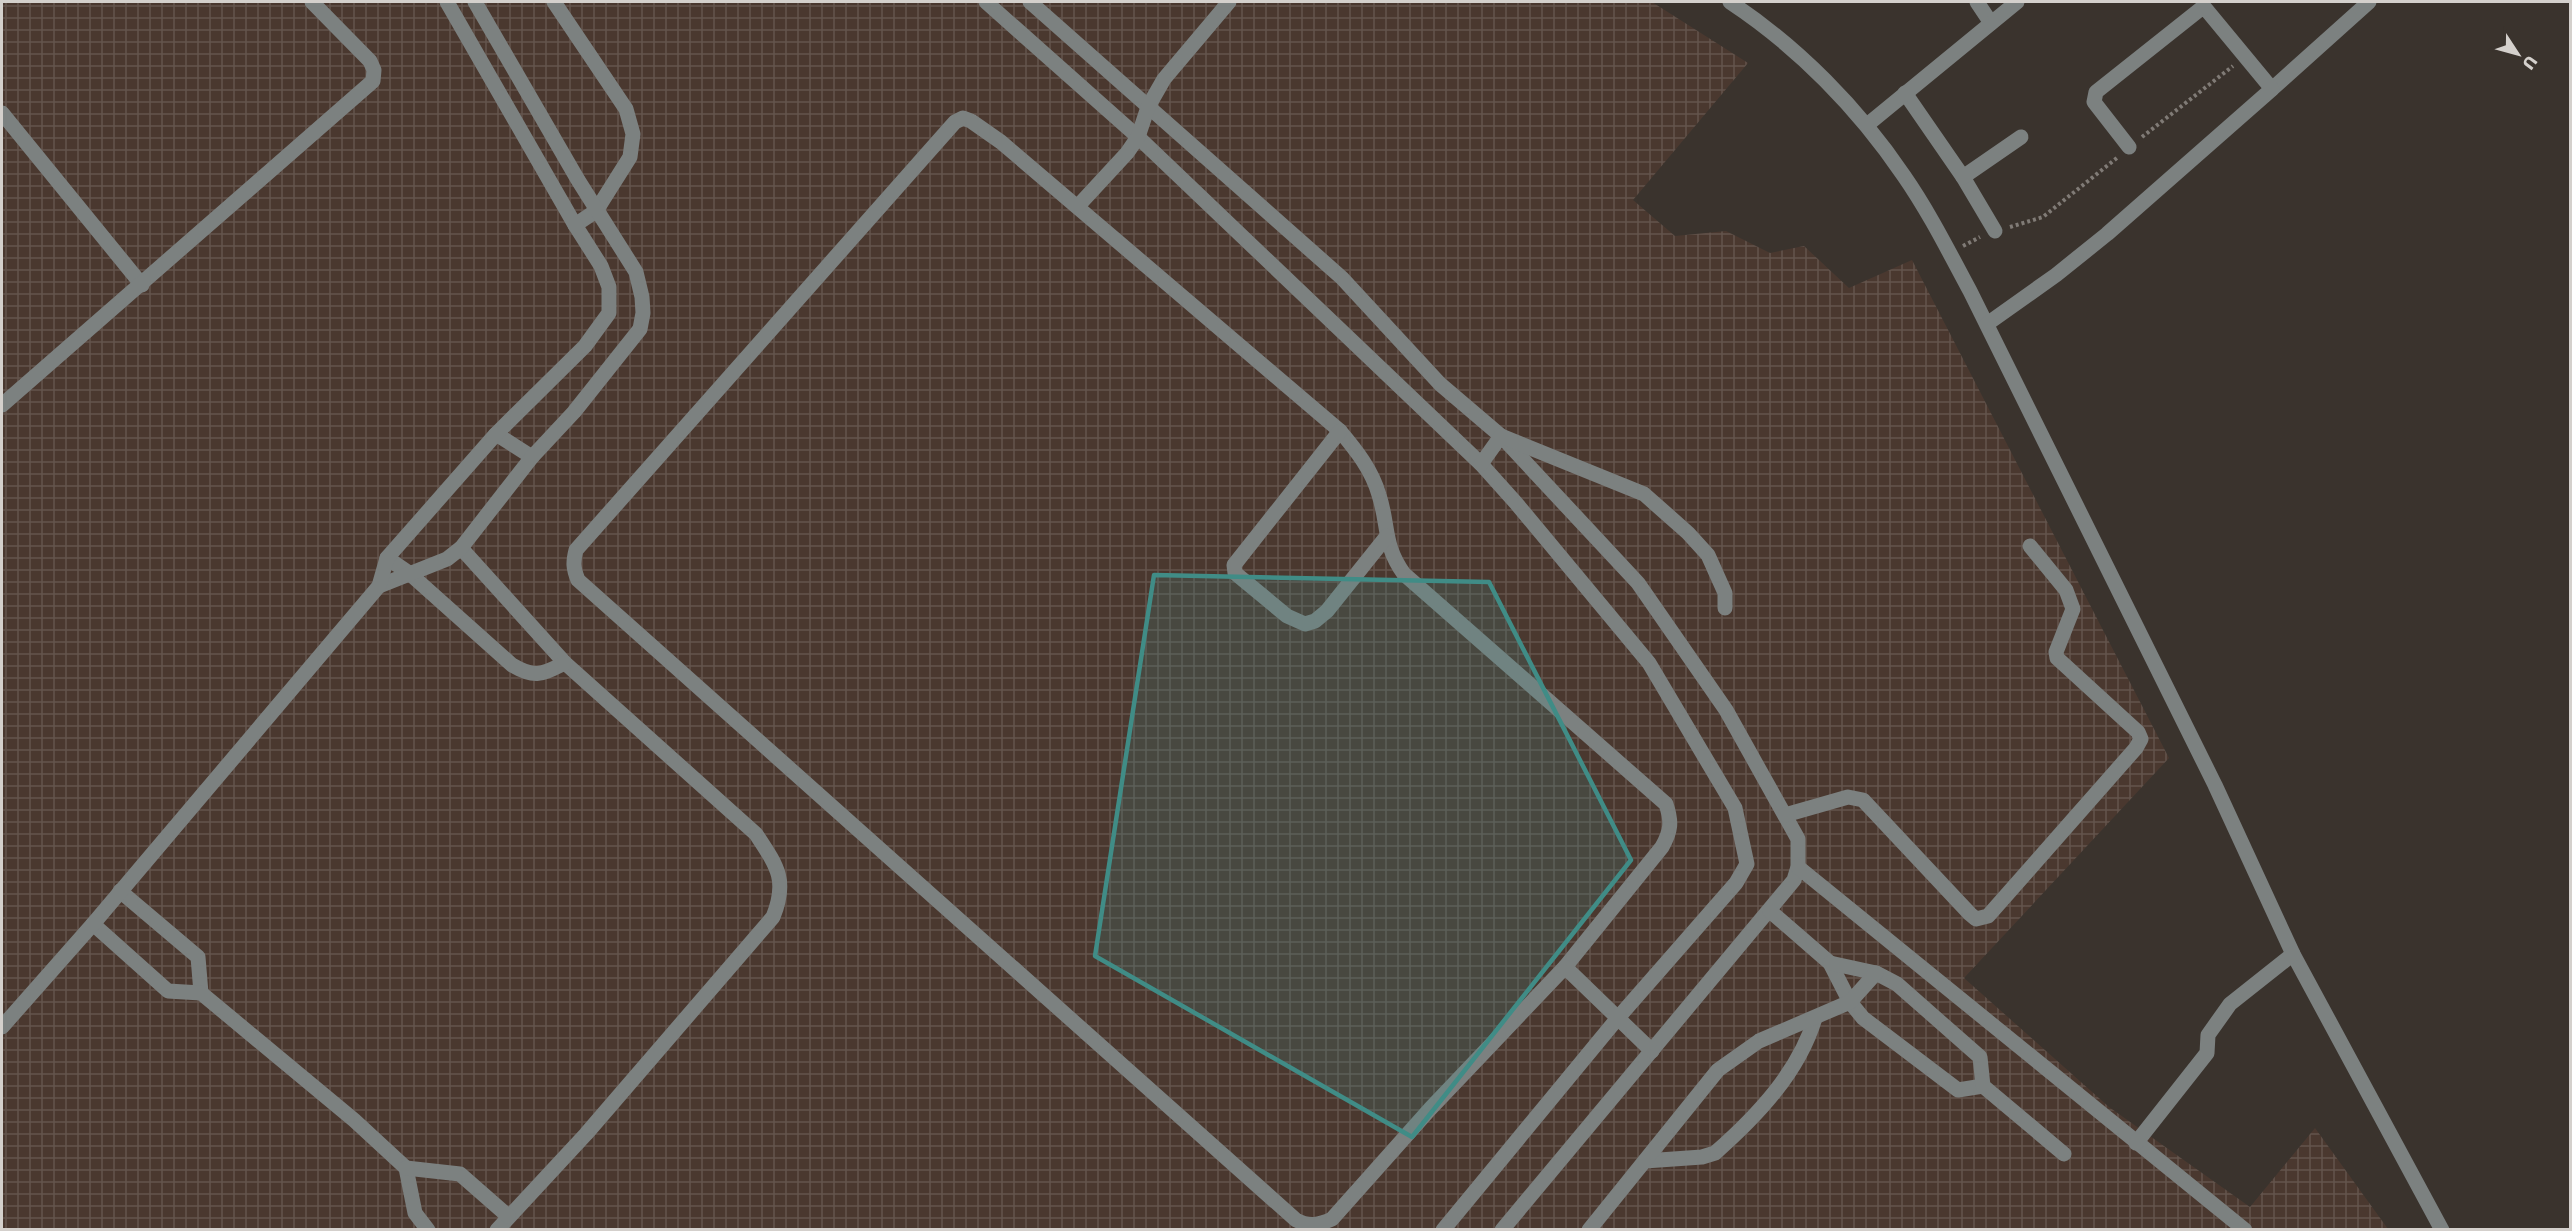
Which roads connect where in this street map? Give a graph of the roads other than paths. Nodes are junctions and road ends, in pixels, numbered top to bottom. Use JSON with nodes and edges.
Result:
{"nodes":[{"id":1,"x":312,"y":2,"type":"edge"},
{"id":2,"x":447,"y":2,"type":"edge"},
{"id":3,"x":475,"y":2,"type":"edge"},
{"id":4,"x":554,"y":2,"type":"edge"},
{"id":5,"x":1030,"y":2,"type":"edge"},
{"id":6,"x":1229,"y":2,"type":"edge"},
{"id":7,"x":1730,"y":2,"type":"edge"},
{"id":8,"x":1977,"y":2,"type":"edge"},
{"id":9,"x":2017,"y":2,"type":"edge"},
{"id":10,"x":2369,"y":2,"type":"edge"},
{"id":11,"x":996,"y":5,"type":"edge"},
{"id":12,"x":1991,"y":23,"type":"junction"},
{"id":13,"x":2272,"y":88,"type":"junction"},
{"id":14,"x":1905,"y":93,"type":"junction"},
{"id":15,"x":1148,"y":107,"type":"junction"},
{"id":16,"x":2,"y":113,"type":"edge"},
{"id":17,"x":1867,"y":125,"type":"junction"},
{"id":18,"x":1138,"y":137,"type":"junction"},
{"id":19,"x":2021,"y":137,"type":"dead end"},
{"id":20,"x":2129,"y":147,"type":"road end"},
{"id":21,"x":1963,"y":177,"type":"junction"},
{"id":22,"x":1078,"y":206,"type":"junction"},
{"id":23,"x":596,"y":211,"type":"junction"},
{"id":24,"x":575,"y":225,"type":"junction"},
{"id":25,"x":1995,"y":231,"type":"road end"},
{"id":26,"x":142,"y":285,"type":"junction"},
{"id":27,"x":1987,"y":324,"type":"junction"},
{"id":28,"x":2,"y":405,"type":"edge"},
{"id":29,"x":1340,"y":431,"type":"junction"},
{"id":30,"x":496,"y":434,"type":"junction"},
{"id":31,"x":1501,"y":436,"type":"junction"},
{"id":32,"x":532,"y":458,"type":"junction"},
{"id":33,"x":1481,"y":464,"type":"junction"},
{"id":34,"x":1387,"y":536,"type":"junction"},
{"id":35,"x":2030,"y":546,"type":"dead end"},
{"id":36,"x":461,"y":548,"type":"junction"},
{"id":37,"x":387,"y":558,"type":"junction"},
{"id":38,"x":409,"y":573,"type":"junction"},
{"id":39,"x":378,"y":586,"type":"junction"},
{"id":40,"x":1725,"y":608,"type":"dead end"},
{"id":41,"x":565,"y":663,"type":"junction"},
{"id":42,"x":1785,"y":815,"type":"junction"},
{"id":43,"x":1798,"y":867,"type":"junction"},
{"id":44,"x":120,"y":891,"type":"junction"},
{"id":45,"x":1770,"y":911,"type":"junction"},
{"id":46,"x":93,"y":924,"type":"junction"},
{"id":47,"x":2293,"y":954,"type":"junction"},
{"id":48,"x":1830,"y":963,"type":"junction"},
{"id":49,"x":1565,"y":967,"type":"junction"},
{"id":50,"x":1876,"y":973,"type":"junction"},
{"id":51,"x":201,"y":993,"type":"junction"},
{"id":52,"x":1850,"y":1002,"type":"junction"},
{"id":53,"x":1815,"y":1018,"type":"junction"},
{"id":54,"x":1617,"y":1019,"type":"junction"},
{"id":55,"x":2,"y":1027,"type":"edge"},
{"id":56,"x":1652,"y":1051,"type":"junction"},
{"id":57,"x":1983,"y":1086,"type":"junction"},
{"id":58,"x":2136,"y":1143,"type":"junction"},
{"id":59,"x":2064,"y":1154,"type":"dead end"},
{"id":60,"x":1645,"y":1161,"type":"junction"},
{"id":61,"x":406,"y":1168,"type":"junction"},
{"id":62,"x":508,"y":1216,"type":"junction"},
{"id":63,"x":428,"y":1230,"type":"edge"},
{"id":64,"x":497,"y":1230,"type":"edge"},
{"id":65,"x":1443,"y":1230,"type":"edge"},
{"id":66,"x":1502,"y":1230,"type":"edge"},
{"id":67,"x":1589,"y":1230,"type":"edge"},
{"id":68,"x":2245,"y":1230,"type":"edge"},
{"id":69,"x":2442,"y":1230,"type":"edge"}],
"edges":[{"from":1,"to":26,"type":"street"},
{"from":2,"to":24,"type":"street"},
{"from":3,"to":23,"type":"street"},
{"from":4,"to":23,"type":"street"},
{"from":5,"to":15,"type":"street"},
{"from":6,"to":15,"type":"street"},
{"from":7,"to":17,"type":"street"},
{"from":8,"to":12,"type":"street"},
{"from":9,"to":12,"type":"street"},
{"from":10,"to":13,"type":"street"},
{"from":11,"to":18,"type":"street"},
{"from":12,"to":14,"type":"street"},
{"from":13,"to":20,"type":"street"},
{"from":13,"to":27,"type":"street"},
{"from":14,"to":17,"type":"street"},
{"from":14,"to":21,"type":"street"},
{"from":15,"to":18,"type":"street"},
{"from":15,"to":31,"type":"street"},
{"from":16,"to":26,"type":"street"},
{"from":17,"to":27,"type":"street"},
{"from":18,"to":22,"type":"street"},
{"from":18,"to":33,"type":"street"},
{"from":19,"to":21,"type":"street"},
{"from":21,"to":25,"type":"street"},
{"from":22,"to":29,"type":"street"},
{"from":22,"to":49,"type":"street"},
{"from":23,"to":24,"type":"street"},
{"from":23,"to":32,"type":"street"},
{"from":24,"to":30,"type":"street"},
{"from":26,"to":28,"type":"street"},
{"from":27,"to":47,"type":"street"},
{"from":29,"to":34,"type":"street"},
{"from":29,"to":34,"type":"street"},
{"from":30,"to":32,"type":"street"},
{"from":30,"to":37,"type":"street"},
{"from":31,"to":33,"type":"street"},
{"from":31,"to":40,"type":"street"},
{"from":31,"to":42,"type":"street"},
{"from":32,"to":36,"type":"street"},
{"from":33,"to":54,"type":"street"},
{"from":34,"to":49,"type":"street"},
{"from":35,"to":42,"type":"street"},
{"from":36,"to":38,"type":"street"},
{"from":36,"to":41,"type":"street"},
{"from":37,"to":38,"type":"street"},
{"from":37,"to":39,"type":"street"},
{"from":38,"to":39,"type":"street"},
{"from":38,"to":41,"type":"street"},
{"from":39,"to":44,"type":"street"},
{"from":41,"to":62,"type":"street"},
{"from":42,"to":43,"type":"street"},
{"from":43,"to":45,"type":"street"},
{"from":43,"to":58,"type":"street"},
{"from":44,"to":46,"type":"street"},
{"from":44,"to":51,"type":"street"},
{"from":45,"to":48,"type":"street"},
{"from":45,"to":56,"type":"street"},
{"from":46,"to":51,"type":"street"},
{"from":46,"to":55,"type":"street"},
{"from":47,"to":58,"type":"street"},
{"from":47,"to":69,"type":"street"},
{"from":48,"to":50,"type":"street"},
{"from":48,"to":52,"type":"street"},
{"from":49,"to":54,"type":"street"},
{"from":50,"to":52,"type":"street"},
{"from":50,"to":57,"type":"street"},
{"from":51,"to":61,"type":"street"},
{"from":52,"to":53,"type":"street"},
{"from":52,"to":57,"type":"street"},
{"from":53,"to":60,"type":"street"},
{"from":53,"to":60,"type":"street"},
{"from":54,"to":56,"type":"street"},
{"from":54,"to":65,"type":"street"},
{"from":56,"to":66,"type":"street"},
{"from":57,"to":59,"type":"street"},
{"from":58,"to":68,"type":"street"},
{"from":60,"to":67,"type":"street"},
{"from":61,"to":62,"type":"street"},
{"from":61,"to":63,"type":"street"},
{"from":62,"to":64,"type":"street"}]}
